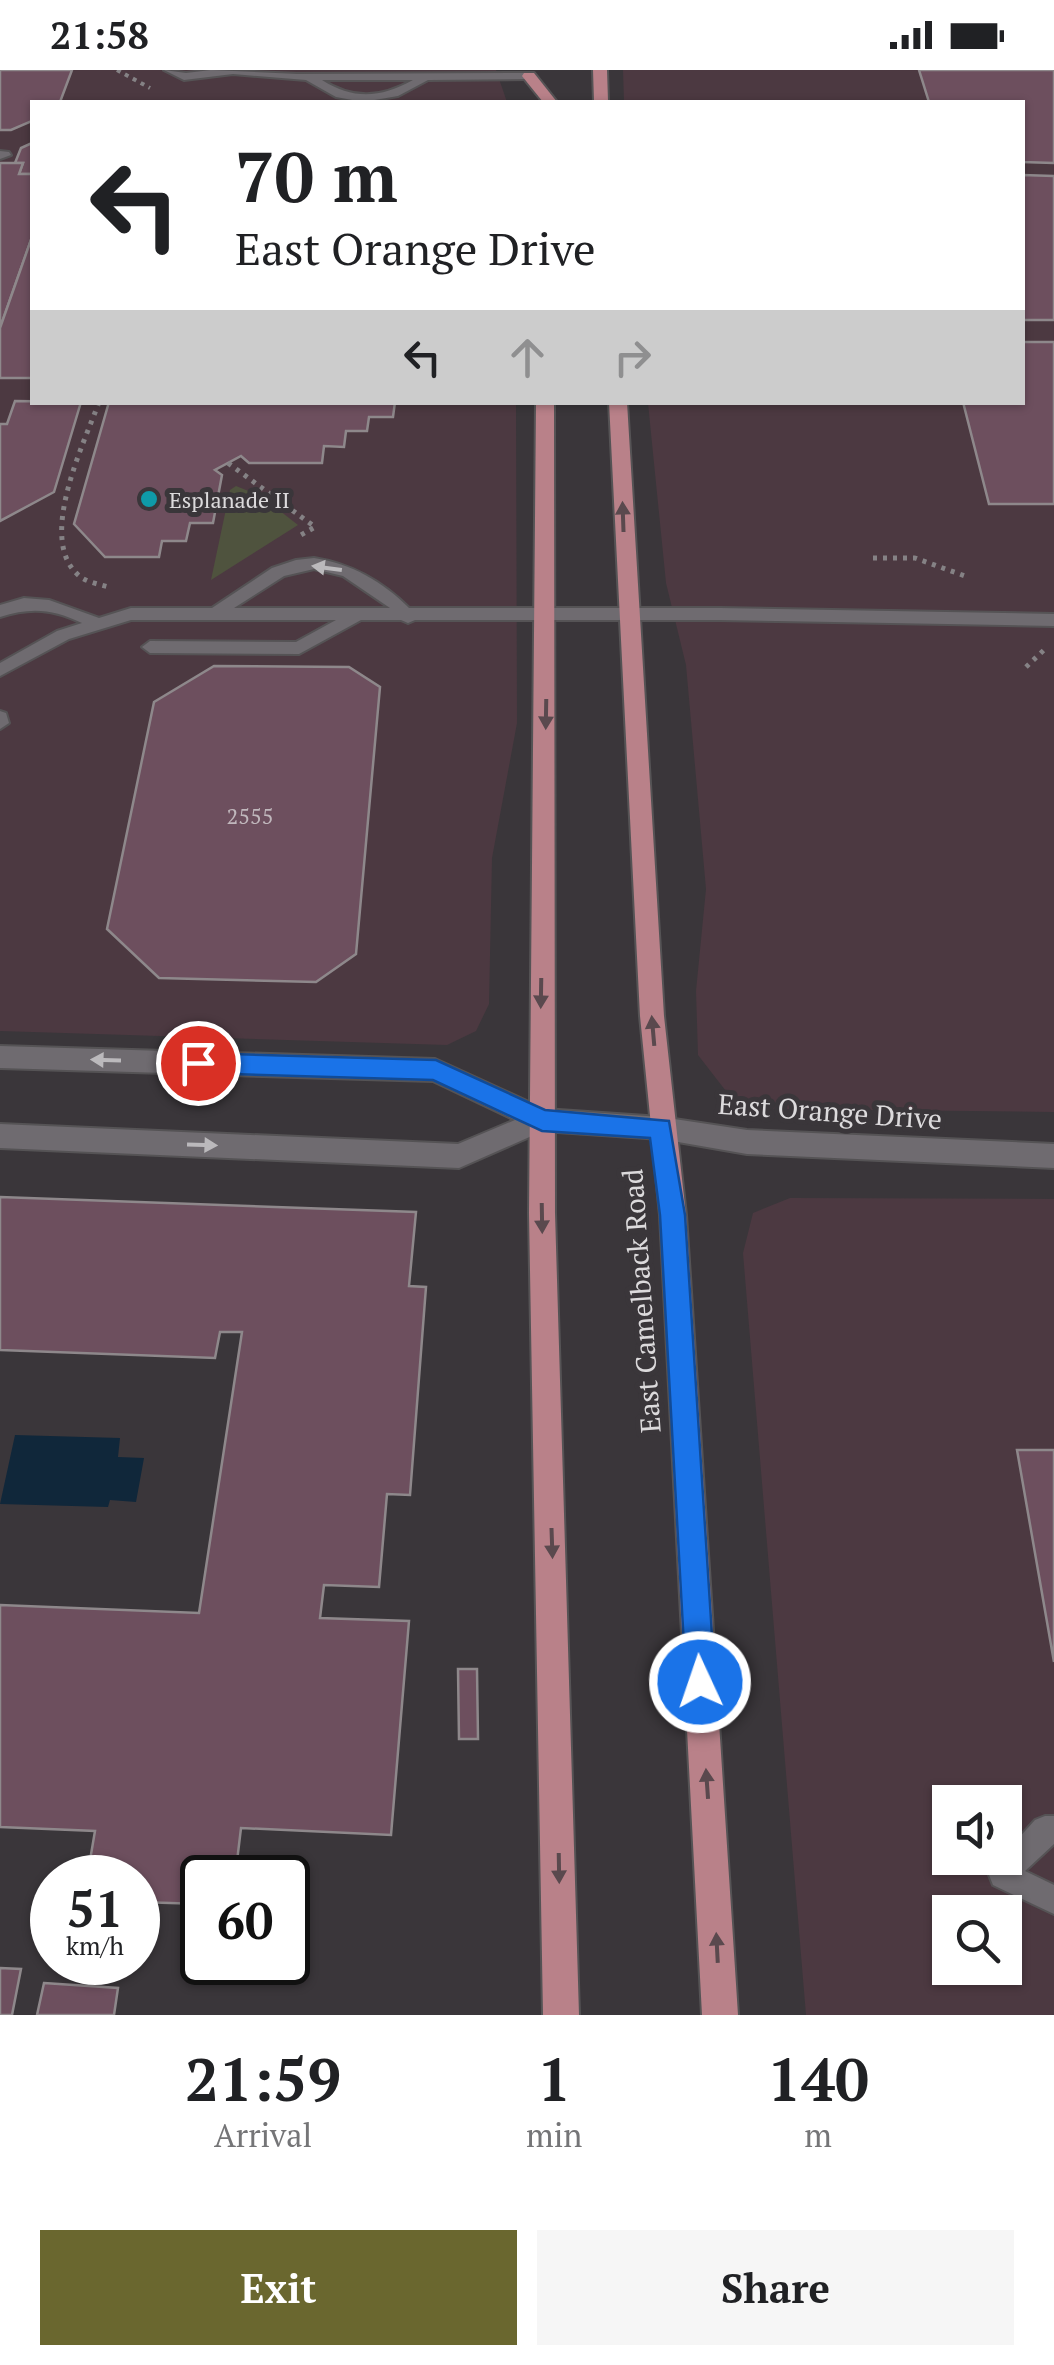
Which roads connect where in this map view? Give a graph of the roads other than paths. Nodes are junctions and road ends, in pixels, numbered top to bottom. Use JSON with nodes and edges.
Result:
{"nodes":[{"id":1,"x":170,"y":70,"type":"edge"},
{"id":2,"x":600,"y":70,"type":"edge"},
{"id":3,"x":232,"y":71,"type":"edge"},
{"id":4,"x":529,"y":73,"type":"edge"},
{"id":5,"x":374,"y":74,"type":"edge"},
{"id":6,"x":308,"y":77,"type":"junction"},
{"id":7,"x":426,"y":77,"type":"junction"},
{"id":8,"x":529,"y":100,"type":"edge"},
{"id":9,"x":549,"y":100,"type":"edge"},
{"id":10,"x":601,"y":100,"type":"edge"},
{"id":11,"x":545,"y":405,"type":"edge"},
{"id":12,"x":618,"y":405,"type":"edge"},
{"id":13,"x":0,"y":611,"type":"edge"},
{"id":14,"x":218,"y":612,"type":"junction"},
{"id":15,"x":626,"y":615,"type":"junction"},
{"id":16,"x":356,"y":616,"type":"junction"},
{"id":17,"x":408,"y":617,"type":"junction"},
{"id":18,"x":548,"y":617,"type":"junction"},
{"id":19,"x":1054,"y":620,"type":"edge"},
{"id":20,"x":95,"y":623,"type":"junction"},
{"id":21,"x":150,"y":647,"type":"dead end"},
{"id":22,"x":0,"y":670,"type":"edge"},
{"id":23,"x":0,"y":1057,"type":"edge"},
{"id":24,"x":542,"y":1120,"type":"junction"},
{"id":25,"x":661,"y":1128,"type":"junction"},
{"id":26,"x":0,"y":1136,"type":"edge"},
{"id":27,"x":1054,"y":1156,"type":"edge"},
{"id":28,"x":1054,"y":1830,"type":"edge"},
{"id":29,"x":1054,"y":1900,"type":"edge"},
{"id":30,"x":561,"y":2015,"type":"edge"},
{"id":31,"x":720,"y":2015,"type":"edge"}],
"edges":[{"from":1,"to":3,"type":"lane"},
{"from":2,"to":10,"type":"main road"},
{"from":3,"to":6,"type":"lane"},
{"from":4,"to":7,"type":"lane"},
{"from":4,"to":8,"type":"main road"},
{"from":4,"to":9,"type":"main road"},
{"from":5,"to":6,"type":"lane"},
{"from":5,"to":7,"type":"lane"},
{"from":6,"to":7,"type":"lane"},
{"from":11,"to":18,"type":"main road"},
{"from":15,"to":12,"type":"main road","name":"East Camelback Road","one_way":true},
{"from":13,"to":20,"type":"lane"},
{"from":14,"to":16,"type":"lane"},
{"from":17,"to":14,"type":"lane","one_way":true},
{"from":14,"to":20,"type":"lane"},
{"from":15,"to":18,"type":"lane"},
{"from":15,"to":19,"type":"lane"},
{"from":25,"to":15,"type":"main road","name":"East Camelback Road","one_way":true},
{"from":16,"to":17,"type":"lane"},
{"from":16,"to":21,"type":"lane"},
{"from":17,"to":18,"type":"lane"},
{"from":18,"to":24,"type":"main road","one_way":true},
{"from":20,"to":22,"type":"lane"},
{"from":24,"to":23,"type":"street","one_way":true},
{"from":24,"to":25,"type":"street","name":"East Orange Drive"},
{"from":26,"to":24,"type":"street","one_way":true},
{"from":24,"to":30,"type":"main road","one_way":true},
{"from":25,"to":27,"type":"street","name":"East Orange Drive"},
{"from":31,"to":25,"type":"main road","name":"East Camelback Road","one_way":true},
{"from":28,"to":29,"type":"lane"}]}
